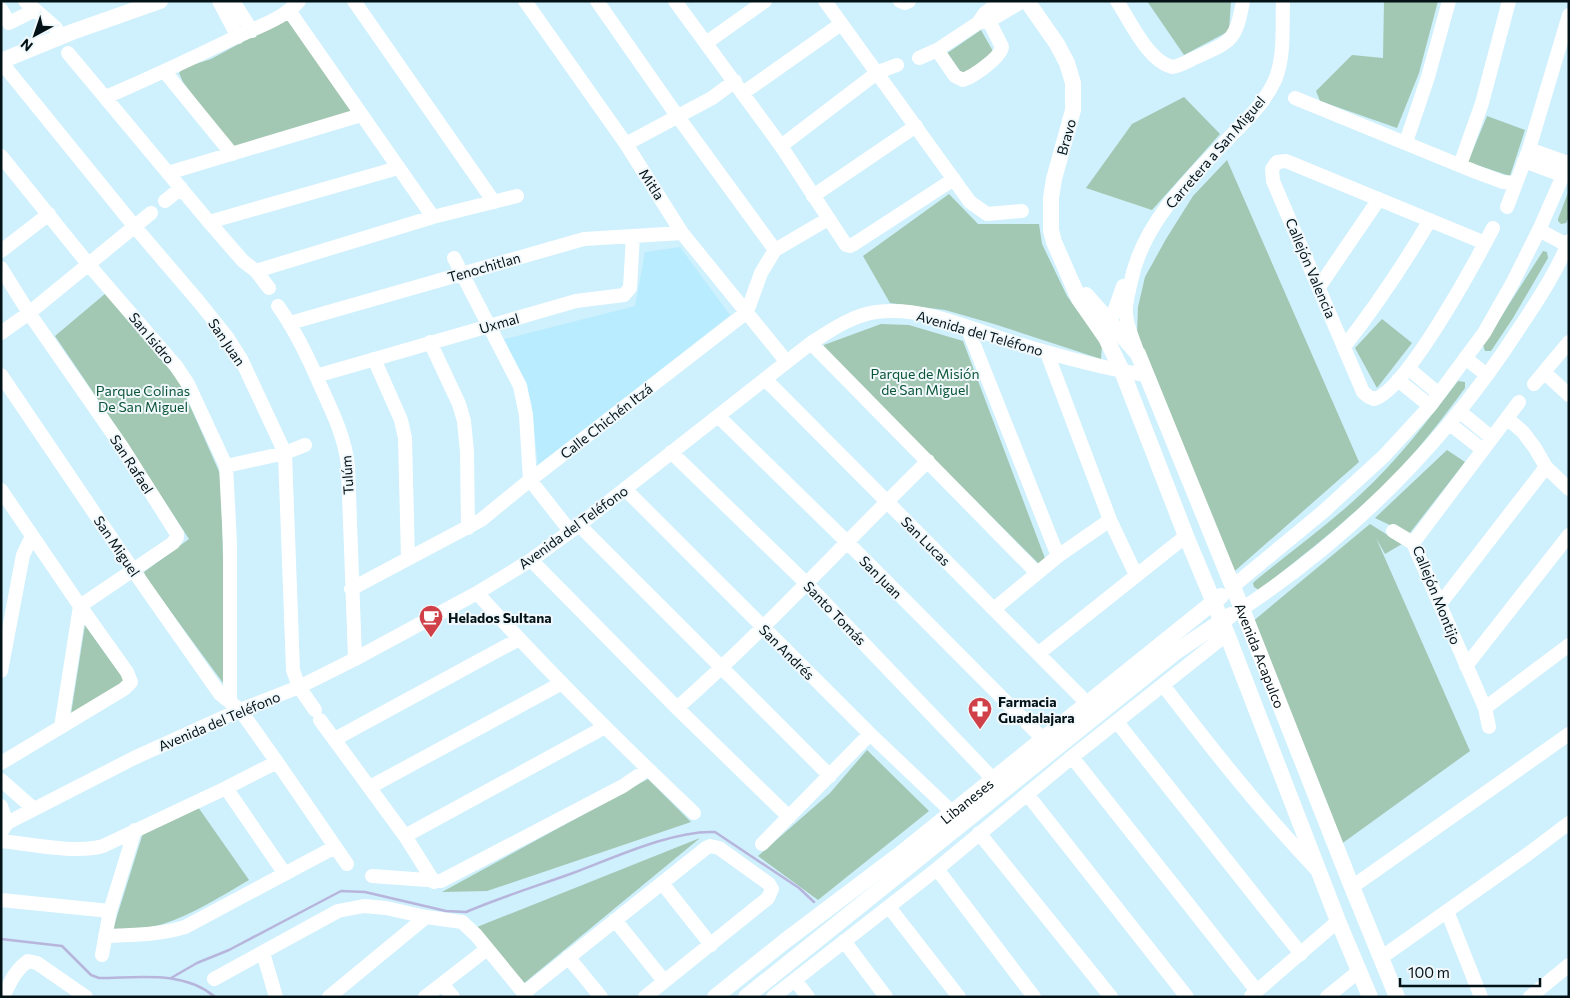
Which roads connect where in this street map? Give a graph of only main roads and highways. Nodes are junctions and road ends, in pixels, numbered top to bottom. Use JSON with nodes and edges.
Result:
{"nodes":[{"id":1,"x":126,"y":1,"type":"edge"},
{"id":2,"x":160,"y":1,"type":"edge"},
{"id":3,"x":1025,"y":1,"type":"edge"},
{"id":4,"x":1,"y":49,"type":"edge"},
{"id":5,"x":1,"y":61,"type":"edge"},
{"id":6,"x":1072,"y":281,"type":"junction"},
{"id":7,"x":1110,"y":321,"type":"joint"},
{"id":8,"x":1106,"y":338,"type":"joint"},
{"id":9,"x":1232,"y":587,"type":"junction"},
{"id":10,"x":1214,"y":602,"type":"junction"},
{"id":11,"x":1242,"y":609,"type":"junction"},
{"id":12,"x":1224,"y":627,"type":"junction"},
{"id":13,"x":1266,"y":735,"type":"junction"},
{"id":14,"x":1293,"y":739,"type":"junction"},
{"id":15,"x":1319,"y":872,"type":"junction"},
{"id":16,"x":1352,"y":887,"type":"junction"},
{"id":17,"x":715,"y":997,"type":"edge"},
{"id":18,"x":746,"y":997,"type":"edge"},
{"id":19,"x":1370,"y":997,"type":"edge"},
{"id":20,"x":1397,"y":997,"type":"edge"}],
"edges":[{"from":1,"to":4,"type":"main road"},
{"from":2,"to":5,"type":"main road"},
{"from":3,"to":6,"type":"main road","name":"Bravo"},
{"from":6,"to":7,"type":"main road","name":"Bravo"},
{"from":6,"to":8,"type":"main road","name":"Bravo"},
{"from":7,"to":9,"type":"main road","name":"Avenida Acapulco"},
{"from":8,"to":10,"type":"main road","name":"Avenida Acapulco"},
{"from":9,"to":10,"type":"main road","name":"Libaneses"},
{"from":9,"to":11,"type":"main road","name":"Avenida Acapulco"},
{"from":10,"to":12,"type":"main road","name":"Avenida Acapulco"},
{"from":10,"to":17,"type":"main road","name":"Libaneses"},
{"from":11,"to":12,"type":"main road","name":"Libaneses"},
{"from":11,"to":14,"type":"main road","name":"Avenida Acapulco"},
{"from":12,"to":13,"type":"main road","name":"Avenida Acapulco"},
{"from":12,"to":18,"type":"main road","name":"Libaneses"},
{"from":13,"to":14,"type":"main road"},
{"from":13,"to":15,"type":"main road","name":"Avenida Acapulco"},
{"from":14,"to":16,"type":"main road","name":"Avenida Acapulco"},
{"from":15,"to":16,"type":"main road"},
{"from":15,"to":19,"type":"main road","name":"Avenida Acapulco"},
{"from":16,"to":20,"type":"main road","name":"Avenida Acapulco"}]}
